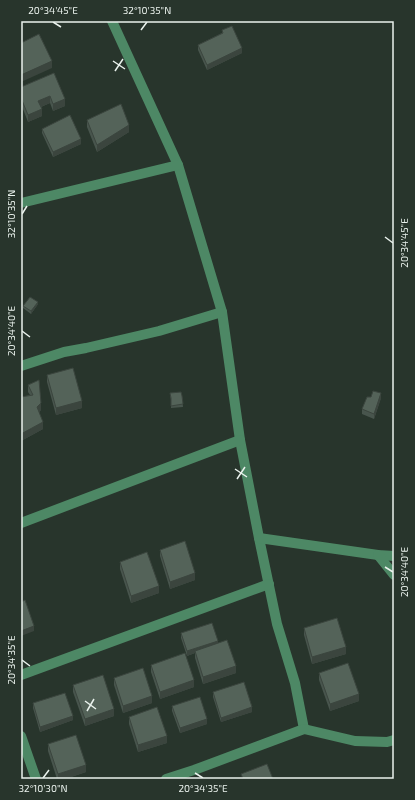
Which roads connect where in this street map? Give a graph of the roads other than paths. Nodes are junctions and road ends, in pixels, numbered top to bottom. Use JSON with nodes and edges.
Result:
{"nodes":[{"id":1,"x":112,"y":21,"type":"edge"},
{"id":2,"x":178,"y":166,"type":"junction"},
{"id":3,"x":21,"y":203,"type":"edge"},
{"id":4,"x":222,"y":312,"type":"junction"},
{"id":5,"x":21,"y":366,"type":"edge"},
{"id":6,"x":240,"y":440,"type":"junction"},
{"id":7,"x":21,"y":523,"type":"edge"},
{"id":8,"x":259,"y":538,"type":"junction"},
{"id":9,"x":378,"y":555,"type":"junction"},
{"id":10,"x":394,"y":556,"type":"edge"},
{"id":11,"x":394,"y":575,"type":"edge"},
{"id":12,"x":269,"y":584,"type":"junction"},
{"id":13,"x":21,"y":675,"type":"edge"},
{"id":14,"x":304,"y":729,"type":"junction"},
{"id":15,"x":21,"y":736,"type":"edge"},
{"id":16,"x":394,"y":740,"type":"edge"},
{"id":17,"x":36,"y":779,"type":"edge"},
{"id":18,"x":166,"y":779,"type":"edge"}],
"edges":[{"from":1,"to":2,"type":"street"},
{"from":2,"to":3,"type":"street"},
{"from":2,"to":4,"type":"street"},
{"from":4,"to":5,"type":"street"},
{"from":4,"to":6,"type":"street"},
{"from":6,"to":7,"type":"street"},
{"from":6,"to":8,"type":"street"},
{"from":8,"to":9,"type":"street"},
{"from":8,"to":12,"type":"street"},
{"from":9,"to":10,"type":"street"},
{"from":9,"to":11,"type":"street"},
{"from":12,"to":13,"type":"street"},
{"from":12,"to":14,"type":"street"},
{"from":14,"to":16,"type":"street"},
{"from":14,"to":18,"type":"street"},
{"from":15,"to":17,"type":"street"}]}
